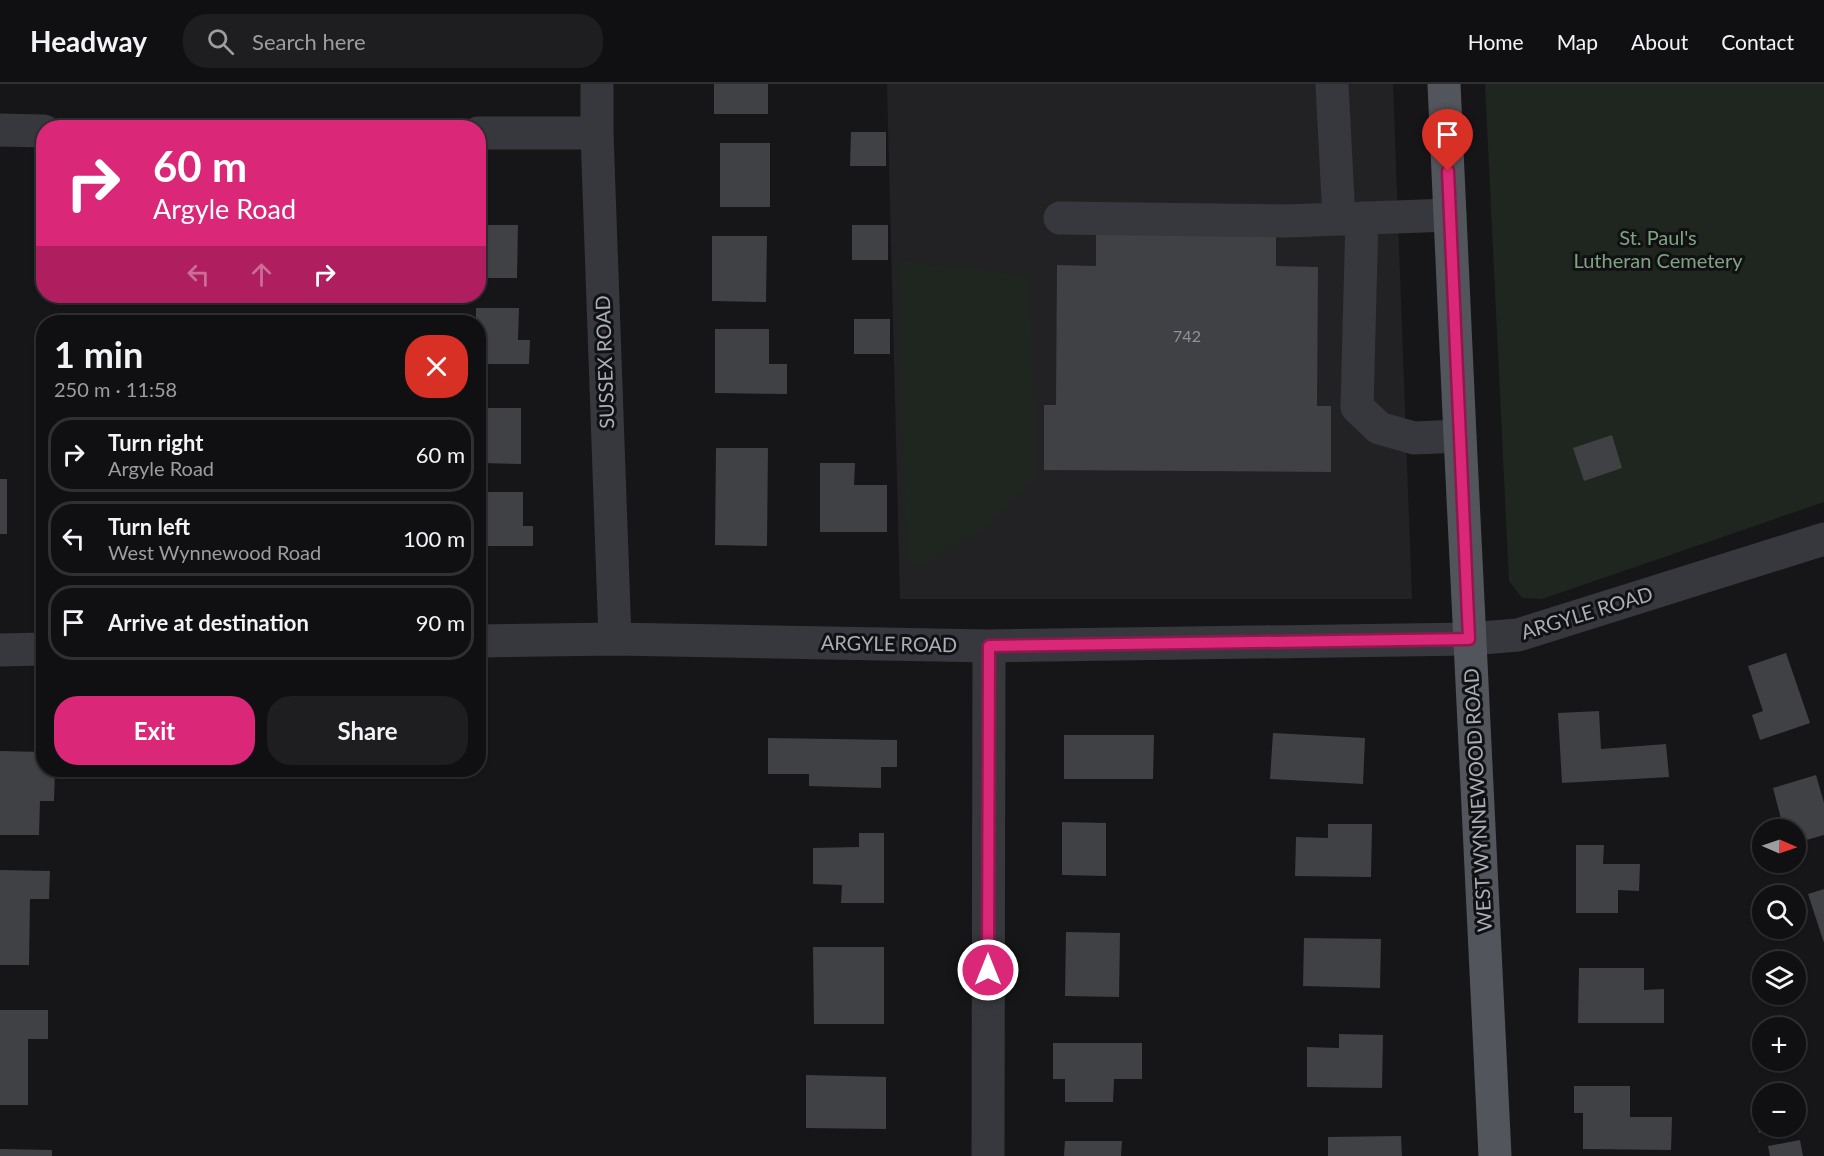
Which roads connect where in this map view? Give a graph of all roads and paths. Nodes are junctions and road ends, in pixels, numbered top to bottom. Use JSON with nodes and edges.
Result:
{"nodes":[{"id":1,"x":597,"y":84,"type":"edge"},
{"id":2,"x":1332,"y":84,"type":"edge"},
{"id":3,"x":1444,"y":84,"type":"edge"},
{"id":4,"x":0,"y":130,"type":"edge"},
{"id":5,"x":36,"y":130,"type":"edge"},
{"id":6,"x":486,"y":133,"type":"edge"},
{"id":7,"x":597,"y":133,"type":"junction"},
{"id":8,"x":1450,"y":215,"type":"junction"},
{"id":9,"x":1060,"y":218,"type":"dead end"},
{"id":10,"x":1350,"y":219,"type":"junction"},
{"id":11,"x":1460,"y":436,"type":"junction"},
{"id":12,"x":1824,"y":539,"type":"edge"},
{"id":13,"x":615,"y":639,"type":"junction"},
{"id":14,"x":1469,"y":639,"type":"junction"},
{"id":15,"x":486,"y":641,"type":"edge"},
{"id":16,"x":989,"y":646,"type":"junction"},
{"id":17,"x":36,"y":649,"type":"edge"},
{"id":18,"x":0,"y":650,"type":"edge"},
{"id":19,"x":988,"y":1156,"type":"edge"},
{"id":20,"x":1495,"y":1156,"type":"edge"}],
"edges":[{"from":1,"to":7,"type":"street","name":"SUSSEX ROAD"},
{"from":2,"to":10,"type":"street"},
{"from":3,"to":8,"type":"main road","name":"WEST WYNNEWOOD ROAD"},
{"from":4,"to":5,"type":"street"},
{"from":6,"to":7,"type":"street"},
{"from":7,"to":13,"type":"street","name":"SUSSEX ROAD"},
{"from":8,"to":10,"type":"street"},
{"from":8,"to":11,"type":"main road","name":"WEST WYNNEWOOD ROAD"},
{"from":9,"to":10,"type":"street"},
{"from":10,"to":11,"type":"street"},
{"from":11,"to":14,"type":"main road","name":"WEST WYNNEWOOD ROAD"},
{"from":12,"to":14,"type":"street","name":"ARGYLE ROAD"},
{"from":13,"to":15,"type":"street","name":"ARGYLE ROAD"},
{"from":13,"to":16,"type":"street","name":"ARGYLE ROAD"},
{"from":14,"to":16,"type":"street","name":"ARGYLE ROAD"},
{"from":14,"to":20,"type":"main road","name":"WEST WYNNEWOOD ROAD"},
{"from":16,"to":19,"type":"street"},
{"from":17,"to":18,"type":"street"}]}
